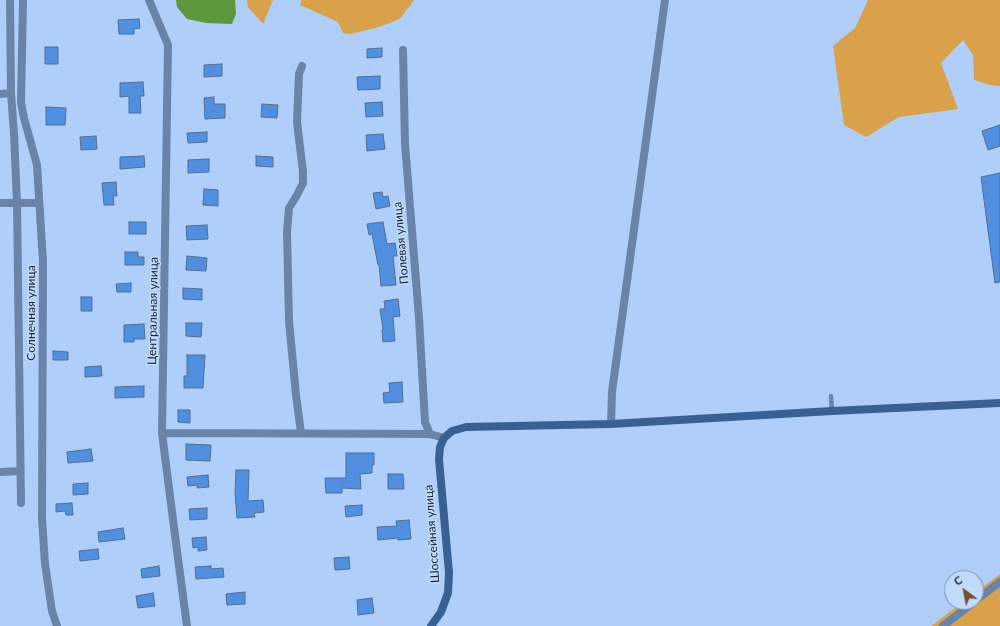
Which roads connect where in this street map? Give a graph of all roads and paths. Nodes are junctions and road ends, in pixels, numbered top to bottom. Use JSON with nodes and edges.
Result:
{"nodes":[{"id":1,"x":10,"y":0,"type":"edge"},
{"id":2,"x":23,"y":0,"type":"edge"},
{"id":3,"x":149,"y":0,"type":"edge"},
{"id":4,"x":665,"y":0,"type":"edge"},
{"id":5,"x":403,"y":50,"type":"dead end"},
{"id":6,"x":302,"y":66,"type":"dead end"},
{"id":7,"x":11,"y":93,"type":"junction"},
{"id":8,"x":0,"y":94,"type":"edge"},
{"id":9,"x":0,"y":203,"type":"edge"},
{"id":10,"x":17,"y":203,"type":"junction"},
{"id":11,"x":39,"y":203,"type":"junction"},
{"id":12,"x":831,"y":396,"type":"dead end"},
{"id":13,"x":1000,"y":403,"type":"edge"},
{"id":14,"x":832,"y":411,"type":"junction"},
{"id":15,"x":611,"y":424,"type":"junction"},
{"id":16,"x":162,"y":433,"type":"junction"},
{"id":17,"x":301,"y":433,"type":"junction"},
{"id":18,"x":430,"y":434,"type":"junction"},
{"id":19,"x":444,"y":438,"type":"junction"},
{"id":20,"x":20,"y":471,"type":"junction"},
{"id":21,"x":0,"y":472,"type":"edge"},
{"id":22,"x":21,"y":503,"type":"dead end"},
{"id":23,"x":1000,"y":582,"type":"edge"},
{"id":24,"x":984,"y":594,"type":"edge"},
{"id":25,"x":963,"y":610,"type":"edge"},
{"id":26,"x":57,"y":626,"type":"edge"},
{"id":27,"x":187,"y":626,"type":"edge"},
{"id":28,"x":432,"y":626,"type":"edge"},
{"id":29,"x":943,"y":626,"type":"edge"}],
"edges":[{"from":1,"to":7,"type":"street"},
{"from":2,"to":11,"type":"street","name":"Солнечная улица"},
{"from":3,"to":16,"type":"street","name":"Центральная улица"},
{"from":4,"to":15,"type":"street"},
{"from":5,"to":18,"type":"street","name":"Полевая улица"},
{"from":6,"to":17,"type":"street"},
{"from":7,"to":8,"type":"street"},
{"from":7,"to":10,"type":"street"},
{"from":9,"to":10,"type":"street"},
{"from":10,"to":11,"type":"street"},
{"from":10,"to":20,"type":"street"},
{"from":11,"to":26,"type":"street","name":"Солнечная улица"},
{"from":12,"to":14,"type":"lane"},
{"from":13,"to":14,"type":"main road"},
{"from":14,"to":15,"type":"main road"},
{"from":15,"to":19,"type":"main road"},
{"from":16,"to":17,"type":"street"},
{"from":16,"to":27,"type":"street","name":"Центральная улица"},
{"from":17,"to":18,"type":"street"},
{"from":18,"to":19,"type":"street"},
{"from":19,"to":28,"type":"main road","name":"Шоссейная улица"},
{"from":20,"to":21,"type":"street"},
{"from":20,"to":22,"type":"street"},
{"from":23,"to":24,"type":"street"},
{"from":25,"to":29,"type":"street"}]}
